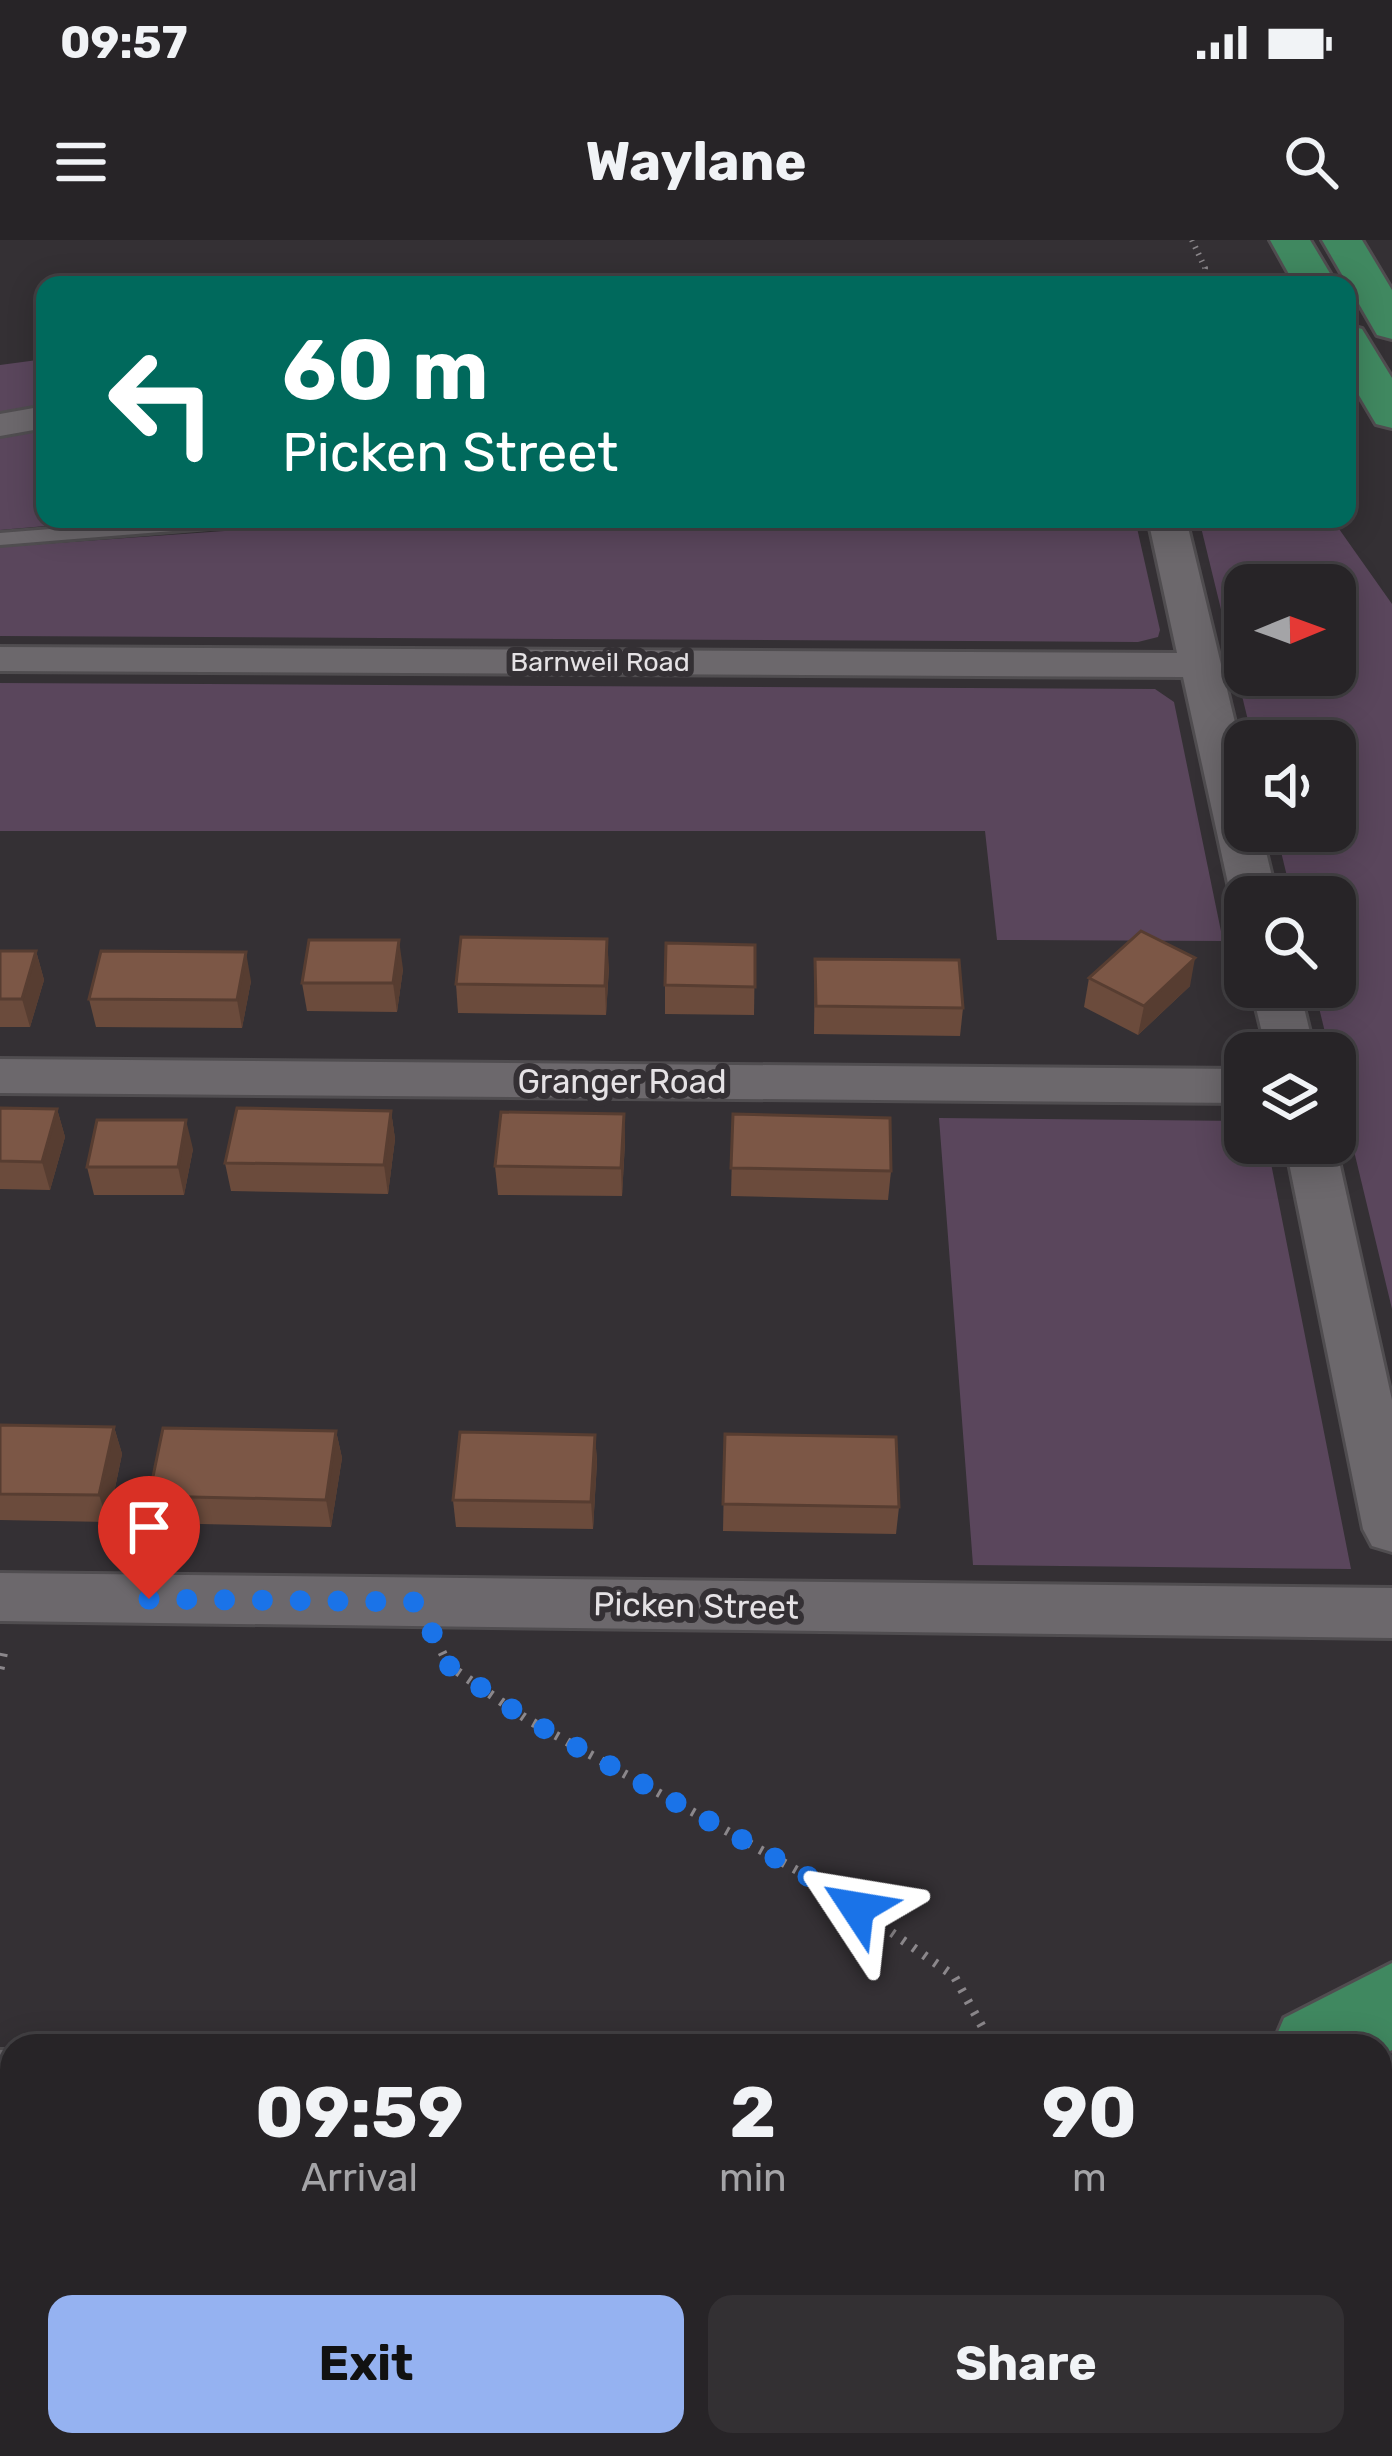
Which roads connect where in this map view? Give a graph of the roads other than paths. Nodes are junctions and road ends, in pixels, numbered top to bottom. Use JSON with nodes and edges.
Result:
{"nodes":[{"id":1,"x":1290,"y":240,"type":"edge"},
{"id":2,"x":1342,"y":240,"type":"edge"},
{"id":3,"x":1311,"y":276,"type":"edge"},
{"id":4,"x":1392,"y":326,"type":"edge"},
{"id":5,"x":1356,"y":353,"type":"edge"},
{"id":6,"x":1387,"y":404,"type":"edge"},
{"id":7,"x":36,"y":419,"type":"edge"},
{"id":8,"x":0,"y":425,"type":"edge"},
{"id":9,"x":136,"y":528,"type":"edge"},
{"id":10,"x":1168,"y":528,"type":"edge"},
{"id":11,"x":0,"y":539,"type":"edge"},
{"id":12,"x":0,"y":658,"type":"edge"},
{"id":13,"x":1199,"y":665,"type":"junction"},
{"id":14,"x":1249,"y":876,"type":"edge"},
{"id":15,"x":0,"y":1076,"type":"edge"},
{"id":16,"x":1224,"y":1086,"type":"edge"},
{"id":17,"x":1314,"y":1164,"type":"edge"},
{"id":18,"x":1392,"y":1529,"type":"edge"},
{"id":19,"x":0,"y":1597,"type":"edge"},
{"id":20,"x":1392,"y":1613,"type":"edge"},
{"id":21,"x":1392,"y":2001,"type":"edge"},
{"id":22,"x":1339,"y":2034,"type":"edge"}],
"edges":[{"from":1,"to":3,"type":"main road"},
{"from":2,"to":4,"type":"main road"},
{"from":5,"to":6,"type":"main road"},
{"from":7,"to":8,"type":"street"},
{"from":9,"to":11,"type":"lane"},
{"from":10,"to":13,"type":"street"},
{"from":12,"to":13,"type":"street","name":"Barnweil Road"},
{"from":13,"to":14,"type":"street"},
{"from":15,"to":16,"type":"street","name":"Granger Road"},
{"from":17,"to":18,"type":"street"},
{"from":19,"to":20,"type":"street","name":"Picken Street"},
{"from":21,"to":22,"type":"main road"}]}
